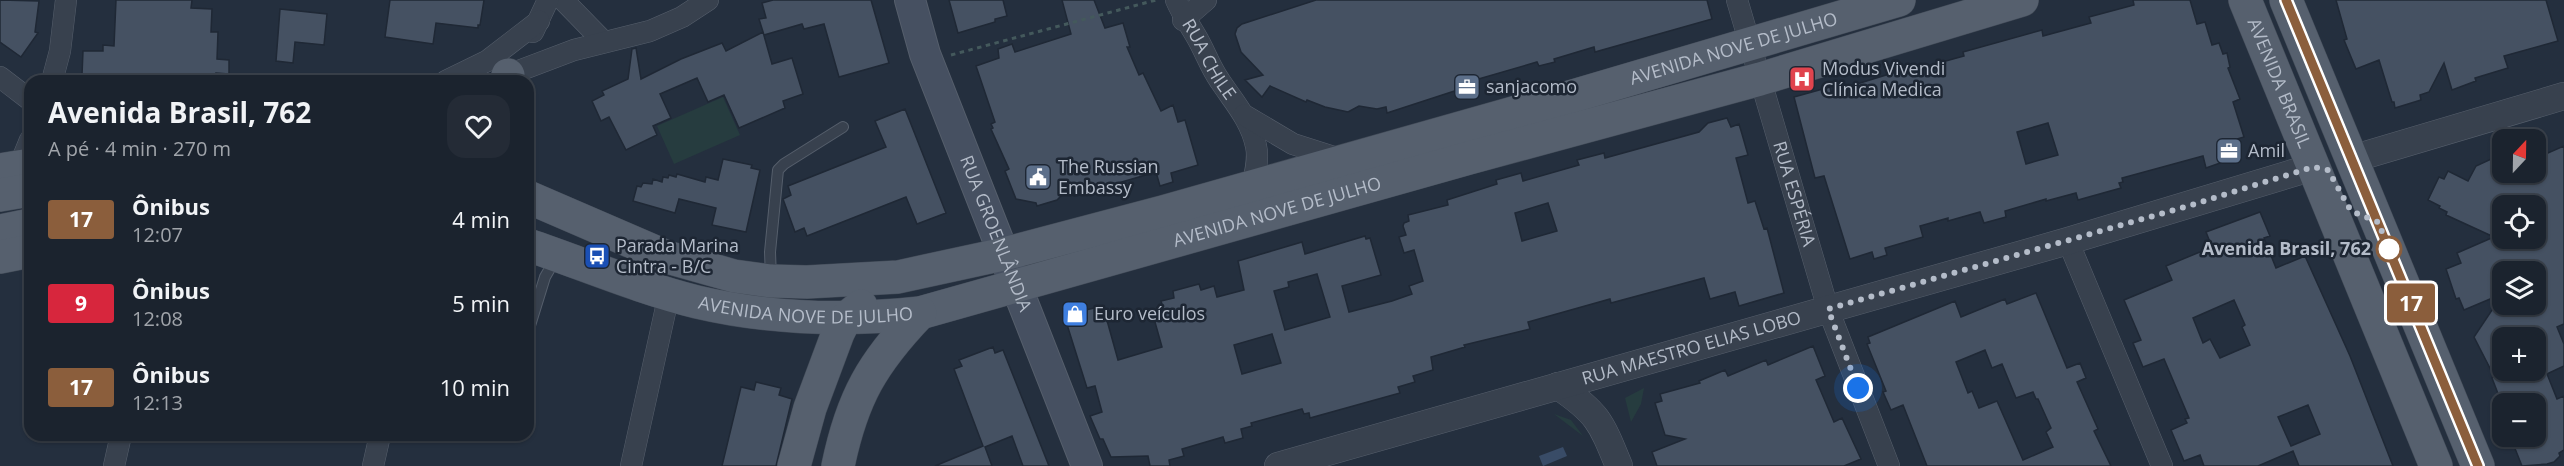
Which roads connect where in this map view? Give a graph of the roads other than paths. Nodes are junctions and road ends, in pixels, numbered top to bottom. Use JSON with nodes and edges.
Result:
{"nodes":[{"id":1,"x":66,"y":0,"type":"edge"},
{"id":2,"x":548,"y":0,"type":"edge"},
{"id":3,"x":563,"y":0,"type":"edge"},
{"id":4,"x":708,"y":0,"type":"edge"},
{"id":5,"x":910,"y":0,"type":"edge"},
{"id":6,"x":1206,"y":0,"type":"edge"},
{"id":7,"x":1737,"y":0,"type":"edge"},
{"id":8,"x":1899,"y":0,"type":"edge"},
{"id":9,"x":2022,"y":0,"type":"edge"},
{"id":10,"x":2245,"y":0,"type":"edge"},
{"id":11,"x":2286,"y":0,"type":"edge"},
{"id":12,"x":1180,"y":10,"type":"edge"},
{"id":13,"x":539,"y":21,"type":"junction"},
{"id":14,"x":604,"y":42,"type":"junction"},
{"id":15,"x":1750,"y":44,"type":"junction"},
{"id":16,"x":54,"y":75,"type":"edge"},
{"id":17,"x":458,"y":75,"type":"edge"},
{"id":18,"x":508,"y":75,"type":"edge"},
{"id":19,"x":517,"y":75,"type":"edge"},
{"id":20,"x":0,"y":77,"type":"edge"},
{"id":21,"x":1760,"y":79,"type":"junction"},
{"id":22,"x":24,"y":95,"type":"edge"},
{"id":23,"x":2564,"y":96,"type":"edge"},
{"id":24,"x":1244,"y":115,"type":"junction"},
{"id":25,"x":843,"y":127,"type":"dead end"},
{"id":26,"x":2352,"y":159,"type":"junction"},
{"id":27,"x":1344,"y":160,"type":"junction"},
{"id":28,"x":22,"y":166,"type":"edge"},
{"id":29,"x":2313,"y":167,"type":"junction"},
{"id":30,"x":1252,"y":187,"type":"junction"},
{"id":31,"x":0,"y":195,"type":"edge"},
{"id":32,"x":534,"y":200,"type":"edge"},
{"id":33,"x":2378,"y":222,"type":"junction"},
{"id":34,"x":24,"y":226,"type":"edge"},
{"id":35,"x":0,"y":231,"type":"edge"},
{"id":36,"x":2068,"y":241,"type":"junction"},
{"id":37,"x":543,"y":250,"type":"edge"},
{"id":38,"x":24,"y":252,"type":"edge"},
{"id":39,"x":1004,"y":254,"type":"junction"},
{"id":40,"x":0,"y":257,"type":"edge"},
{"id":41,"x":898,"y":277,"type":"junction"},
{"id":42,"x":771,"y":281,"type":"junction"},
{"id":43,"x":1017,"y":287,"type":"junction"},
{"id":44,"x":669,"y":294,"type":"junction"},
{"id":45,"x":1828,"y":309,"type":"junction"},
{"id":46,"x":534,"y":313,"type":"edge"},
{"id":47,"x":920,"y":313,"type":"junction"},
{"id":48,"x":775,"y":314,"type":"junction"},
{"id":49,"x":845,"y":319,"type":"junction"},
{"id":50,"x":2434,"y":359,"type":"junction"},
{"id":51,"x":827,"y":363,"type":"junction"},
{"id":52,"x":2398,"y":374,"type":"junction"},
{"id":53,"x":1558,"y":386,"type":"junction"},
{"id":54,"x":120,"y":441,"type":"edge"},
{"id":55,"x":379,"y":441,"type":"edge"},
{"id":56,"x":1348,"y":457,"type":"edge"},
{"id":57,"x":114,"y":466,"type":"edge"},
{"id":58,"x":373,"y":466,"type":"edge"},
{"id":59,"x":631,"y":466,"type":"edge"},
{"id":60,"x":794,"y":466,"type":"edge"},
{"id":61,"x":838,"y":466,"type":"edge"},
{"id":62,"x":1087,"y":466,"type":"edge"},
{"id":63,"x":1278,"y":466,"type":"edge"},
{"id":64,"x":1619,"y":466,"type":"edge"},
{"id":65,"x":1889,"y":466,"type":"edge"},
{"id":66,"x":2162,"y":466,"type":"edge"},
{"id":67,"x":2436,"y":466,"type":"edge"},
{"id":68,"x":2478,"y":466,"type":"edge"}],
"edges":[{"from":1,"to":16,"type":"street"},
{"from":2,"to":13,"type":"street"},
{"from":3,"to":14,"type":"street"},
{"from":4,"to":14,"type":"street"},
{"from":5,"to":39,"type":"main road","name":"RUA GROENLÂNDIA"},
{"from":6,"to":12,"type":"street"},
{"from":7,"to":15,"type":"street","name":"RUA ESPÉRIA"},
{"from":8,"to":15,"type":"main road","name":"AVENIDA NOVE DE JULHO"},
{"from":9,"to":21,"type":"main road","name":"AVENIDA NOVE DE JULHO"},
{"from":10,"to":29,"type":"main road","name":"AVENIDA BRASIL"},
{"from":11,"to":26,"type":"main road"},
{"from":12,"to":24,"type":"street","name":"RUA CHILE"},
{"from":13,"to":17,"type":"street"},
{"from":13,"to":18,"type":"street"},
{"from":14,"to":19,"type":"street"},
{"from":15,"to":21,"type":"street","name":"RUA ESPÉRIA"},
{"from":15,"to":27,"type":"main road","name":"AVENIDA NOVE DE JULHO"},
{"from":20,"to":22,"type":"street"},
{"from":21,"to":43,"type":"main road","name":"AVENIDA NOVE DE JULHO"},
{"from":21,"to":45,"type":"street","name":"RUA ESPÉRIA"},
{"from":23,"to":26,"type":"street"},
{"from":24,"to":27,"type":"street","name":"RUA CHILE"},
{"from":24,"to":30,"type":"street","name":"RUA CHILE"},
{"from":25,"to":42,"type":"lane"},
{"from":26,"to":33,"type":"main road"},
{"from":27,"to":30,"type":"main road","name":"AVENIDA NOVE DE JULHO"},
{"from":28,"to":31,"type":"main road"},
{"from":29,"to":33,"type":"main road"},
{"from":29,"to":36,"type":"street","name":"RUA MAESTRO ELIAS LOBO"},
{"from":29,"to":52,"type":"main road","name":"AVENIDA BRASIL"},
{"from":30,"to":39,"type":"main road","name":"AVENIDA NOVE DE JULHO"},
{"from":32,"to":42,"type":"main road","name":"AVENIDA NOVE DE JULHO"},
{"from":33,"to":50,"type":"main road"},
{"from":34,"to":35,"type":"main road"},
{"from":36,"to":45,"type":"street","name":"RUA MAESTRO ELIAS LOBO"},
{"from":36,"to":66,"type":"street"},
{"from":37,"to":44,"type":"main road","name":"AVENIDA NOVE DE JULHO"},
{"from":37,"to":46,"type":"lane"},
{"from":38,"to":40,"type":"main road"},
{"from":39,"to":41,"type":"main road","name":"AVENIDA NOVE DE JULHO"},
{"from":39,"to":43,"type":"main road","name":"RUA GROENLÂNDIA"},
{"from":41,"to":42,"type":"main road","name":"AVENIDA NOVE DE JULHO"},
{"from":41,"to":49,"type":"main road"},
{"from":43,"to":47,"type":"main road","name":"AVENIDA NOVE DE JULHO"},
{"from":43,"to":62,"type":"main road","name":"RUA GROENLÂNDIA"},
{"from":44,"to":48,"type":"main road","name":"AVENIDA NOVE DE JULHO"},
{"from":44,"to":59,"type":"street"},
{"from":45,"to":53,"type":"street","name":"RUA MAESTRO ELIAS LOBO"},
{"from":45,"to":65,"type":"street","name":"RUA ESPÉRIA"},
{"from":47,"to":49,"type":"main road","name":"AVENIDA NOVE DE JULHO"},
{"from":47,"to":61,"type":"main road"},
{"from":48,"to":49,"type":"main road","name":"AVENIDA NOVE DE JULHO"},
{"from":48,"to":51,"type":"main road"},
{"from":49,"to":51,"type":"main road"},
{"from":50,"to":52,"type":"main road"},
{"from":50,"to":68,"type":"main road"},
{"from":51,"to":60,"type":"main road"},
{"from":52,"to":67,"type":"main road","name":"AVENIDA BRASIL"},
{"from":53,"to":56,"type":"street","name":"RUA MAESTRO ELIAS LOBO"},
{"from":53,"to":64,"type":"street"},
{"from":54,"to":57,"type":"street"},
{"from":55,"to":58,"type":"street"},
{"from":56,"to":63,"type":"street","name":"RUA MAESTRO ELIAS LOBO"}]}
